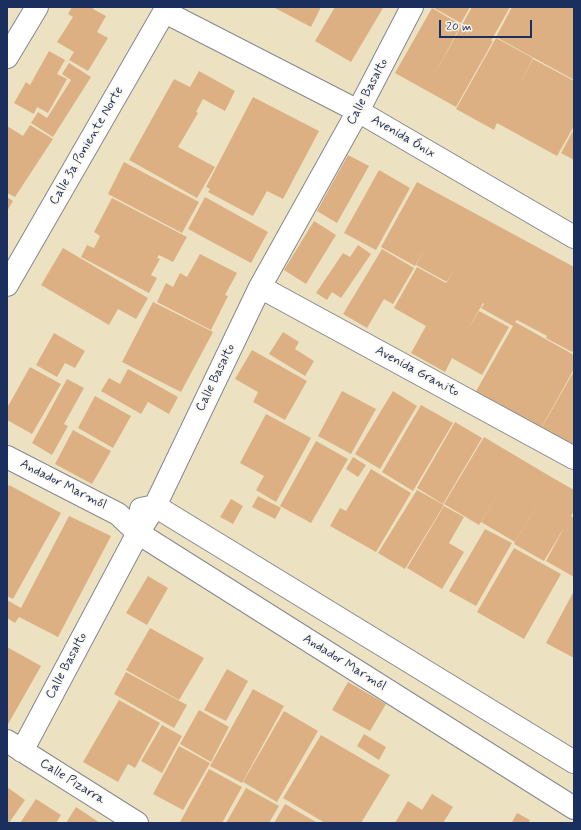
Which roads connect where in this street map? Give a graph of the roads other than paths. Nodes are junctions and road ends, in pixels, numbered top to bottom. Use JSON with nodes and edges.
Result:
{"nodes":[{"id":1,"x":37,"y":7,"type":"edge"},
{"id":2,"x":412,"y":7,"type":"edge"},
{"id":3,"x":166,"y":9,"type":"edge"},
{"id":4,"x":7,"y":57,"type":"edge"},
{"id":5,"x":358,"y":111,"type":"junction"},
{"id":6,"x":574,"y":237,"type":"edge"},
{"id":7,"x":7,"y":284,"type":"edge"},
{"id":8,"x":260,"y":287,"type":"junction"},
{"id":9,"x":7,"y":457,"type":"edge"},
{"id":10,"x":574,"y":458,"type":"edge"},
{"id":11,"x":155,"y":506,"type":"junction"},
{"id":12,"x":118,"y":514,"type":"junction"},
{"id":13,"x":138,"y":533,"type":"junction"},
{"id":14,"x":14,"y":746,"type":"edge"},
{"id":15,"x":574,"y":762,"type":"edge"},
{"id":16,"x":574,"y":808,"type":"edge"},
{"id":17,"x":137,"y":823,"type":"edge"}],
"edges":[{"from":1,"to":4,"type":"street"},
{"from":2,"to":5,"type":"street","name":"Calle Basalto"},
{"from":3,"to":5,"type":"street","name":"Avenida Ónix"},
{"from":3,"to":7,"type":"street","name":"Calle 3a Poniente Norte"},
{"from":5,"to":6,"type":"street","name":"Avenida Ónix"},
{"from":5,"to":8,"type":"street","name":"Calle Basalto"},
{"from":8,"to":10,"type":"street","name":"Avenida Granito"},
{"from":8,"to":11,"type":"street","name":"Calle Basalto"},
{"from":9,"to":12,"type":"street","name":"Andador Marmól"},
{"from":11,"to":12,"type":"street","name":"Andador Marmól"},
{"from":11,"to":13,"type":"street","name":"Calle Basalto"},
{"from":11,"to":15,"type":"street"},
{"from":12,"to":13,"type":"street","name":"Andador Marmól"},
{"from":13,"to":14,"type":"street","name":"Calle Basalto"},
{"from":13,"to":16,"type":"street","name":"Andador Marmól"},
{"from":14,"to":17,"type":"street","name":"Calle Pizarra"}]}
